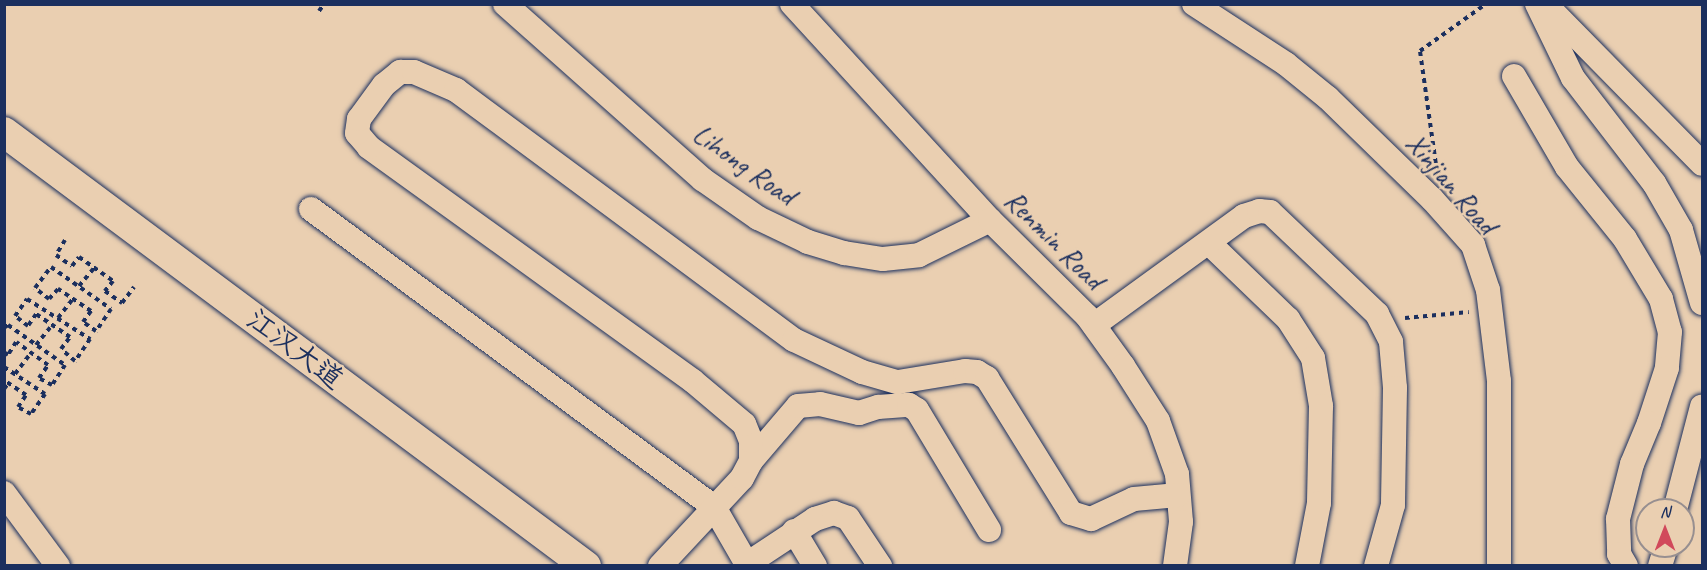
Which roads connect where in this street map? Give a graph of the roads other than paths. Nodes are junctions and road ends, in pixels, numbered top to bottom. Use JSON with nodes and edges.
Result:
{"nodes":[{"id":1,"x":505,"y":4,"type":"edge"},
{"id":2,"x":792,"y":4,"type":"edge"},
{"id":3,"x":1194,"y":4,"type":"edge"},
{"id":4,"x":1537,"y":4,"type":"edge"},
{"id":5,"x":1545,"y":4,"type":"edge"},
{"id":6,"x":1514,"y":76,"type":"dead end"},
{"id":7,"x":4,"y":132,"type":"edge"},
{"id":8,"x":1702,"y":164,"type":"edge"},
{"id":9,"x":311,"y":209,"type":"dead end"},
{"id":10,"x":990,"y":220,"type":"junction"},
{"id":11,"x":1209,"y":243,"type":"junction"},
{"id":12,"x":1702,"y":303,"type":"edge"},
{"id":13,"x":1094,"y":325,"type":"junction"},
{"id":14,"x":1702,"y":406,"type":"edge"},
{"id":15,"x":751,"y":461,"type":"junction"},
{"id":16,"x":4,"y":493,"type":"edge"},
{"id":17,"x":1178,"y":495,"type":"junction"},
{"id":18,"x":1678,"y":498,"type":"edge"},
{"id":19,"x":714,"y":507,"type":"junction"},
{"id":20,"x":989,"y":530,"type":"dead end"},
{"id":21,"x":794,"y":531,"type":"junction"},
{"id":22,"x":747,"y":565,"type":"edge"},
{"id":23,"x":58,"y":566,"type":"edge"},
{"id":24,"x":585,"y":566,"type":"edge"},
{"id":25,"x":660,"y":566,"type":"edge"},
{"id":26,"x":815,"y":566,"type":"edge"},
{"id":27,"x":880,"y":566,"type":"edge"},
{"id":28,"x":1175,"y":566,"type":"edge"},
{"id":29,"x":1307,"y":566,"type":"edge"},
{"id":30,"x":1376,"y":566,"type":"edge"},
{"id":31,"x":1499,"y":566,"type":"edge"},
{"id":32,"x":1626,"y":566,"type":"edge"}],
"edges":[{"from":1,"to":10,"type":"street","name":"Lihong Road"},
{"from":2,"to":10,"type":"street","name":"Renmin Road"},
{"from":3,"to":31,"type":"street","name":"Xinjian Road"},
{"from":4,"to":12,"type":"street"},
{"from":5,"to":8,"type":"street"},
{"from":6,"to":32,"type":"street"},
{"from":7,"to":24,"type":"main road","name":"江汉大道"},
{"from":9,"to":19,"type":"street"},
{"from":10,"to":13,"type":"street","name":"Renmin Road"},
{"from":11,"to":13,"type":"street"},
{"from":11,"to":29,"type":"street"},
{"from":11,"to":30,"type":"street"},
{"from":13,"to":17,"type":"street","name":"Renmin Road"},
{"from":14,"to":18,"type":"street"},
{"from":15,"to":17,"type":"street"},
{"from":15,"to":19,"type":"street"},
{"from":15,"to":20,"type":"street"},
{"from":16,"to":23,"type":"street"},
{"from":17,"to":28,"type":"street","name":"Renmin Road"},
{"from":19,"to":22,"type":"street"},
{"from":19,"to":25,"type":"street"},
{"from":21,"to":22,"type":"street"},
{"from":21,"to":26,"type":"street"},
{"from":21,"to":27,"type":"street"}]}
